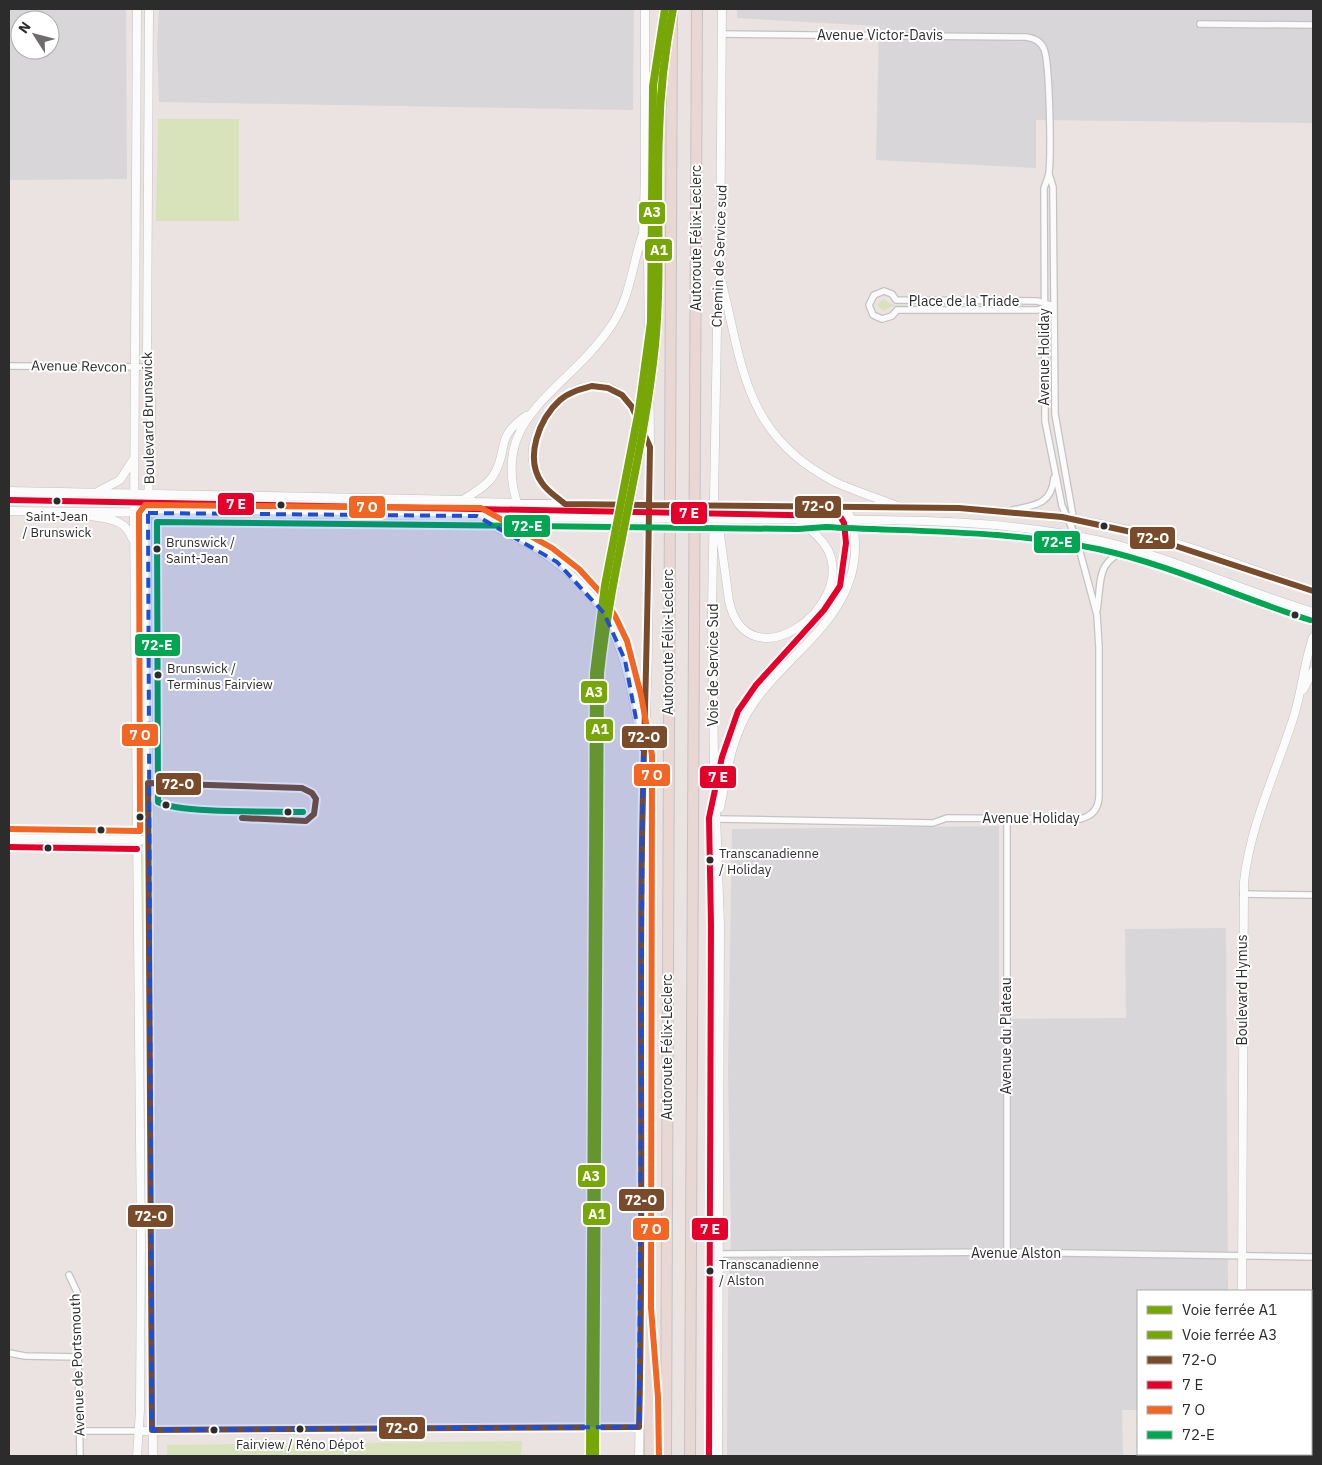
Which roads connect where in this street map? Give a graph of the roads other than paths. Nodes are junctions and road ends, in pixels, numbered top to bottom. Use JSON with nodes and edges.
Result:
{"nodes":[{"id":1,"x":137,"y":9,"type":"edge"},
{"id":2,"x":149,"y":9,"type":"edge"},
{"id":3,"x":645,"y":9,"type":"edge"},
{"id":4,"x":672,"y":9,"type":"edge"},
{"id":5,"x":697,"y":9,"type":"edge"},
{"id":6,"x":722,"y":9,"type":"edge"},
{"id":7,"x":1200,"y":24,"type":"dead end"},
{"id":8,"x":1313,"y":25,"type":"edge"},
{"id":9,"x":722,"y":34,"type":"junction"},
{"id":10,"x":1037,"y":40,"type":"joint"},
{"id":11,"x":136,"y":110,"type":"junction"},
{"id":12,"x":148,"y":110,"type":"junction"},
{"id":13,"x":1049,"y":173,"type":"junction"},
{"id":14,"x":643,"y":234,"type":"junction"},
{"id":15,"x":720,"y":277,"type":"junction"},
{"id":16,"x":1044,"y":306,"type":"junction"},
{"id":17,"x":1054,"y":306,"type":"junction"},
{"id":18,"x":9,"y":366,"type":"edge"},
{"id":19,"x":135,"y":367,"type":"junction"},
{"id":20,"x":149,"y":367,"type":"junction"},
{"id":21,"x":530,"y":413,"type":"junction"},
{"id":22,"x":650,"y":447,"type":"junction"},
{"id":23,"x":135,"y":455,"type":"junction"},
{"id":24,"x":1055,"y":476,"type":"junction"},
{"id":25,"x":9,"y":491,"type":"edge"},
{"id":26,"x":35,"y":491,"type":"junction"},
{"id":27,"x":97,"y":492,"type":"junction"},
{"id":28,"x":134,"y":492,"type":"junction"},
{"id":29,"x":149,"y":493,"type":"junction"},
{"id":30,"x":463,"y":500,"type":"junction"},
{"id":31,"x":9,"y":501,"type":"edge"},
{"id":32,"x":517,"y":503,"type":"junction"},
{"id":33,"x":716,"y":503,"type":"junction"},
{"id":34,"x":565,"y":504,"type":"junction"},
{"id":35,"x":844,"y":507,"type":"junction"},
{"id":36,"x":901,"y":508,"type":"junction"},
{"id":37,"x":9,"y":511,"type":"edge"},
{"id":38,"x":1007,"y":511,"type":"junction"},
{"id":39,"x":71,"y":512,"type":"junction"},
{"id":40,"x":134,"y":512,"type":"junction"},
{"id":41,"x":148,"y":513,"type":"junction"},
{"id":42,"x":477,"y":516,"type":"junction"},
{"id":43,"x":522,"y":516,"type":"junction"},
{"id":44,"x":1071,"y":519,"type":"junction"},
{"id":45,"x":798,"y":520,"type":"junction"},
{"id":46,"x":853,"y":520,"type":"junction"},
{"id":47,"x":1076,"y":537,"type":"junction"},
{"id":48,"x":134,"y":545,"type":"junction"},
{"id":49,"x":1129,"y":549,"type":"junction"},
{"id":50,"x":1313,"y":591,"type":"edge"},
{"id":51,"x":1313,"y":612,"type":"edge"},
{"id":52,"x":1097,"y":615,"type":"junction"},
{"id":53,"x":1313,"y":637,"type":"edge"},
{"id":54,"x":1313,"y":671,"type":"edge"},
{"id":55,"x":1300,"y":697,"type":"junction"},
{"id":56,"x":644,"y":756,"type":"junction"},
{"id":57,"x":718,"y":819,"type":"junction"},
{"id":58,"x":1007,"y":819,"type":"junction"},
{"id":59,"x":9,"y":838,"type":"edge"},
{"id":60,"x":137,"y":840,"type":"junction"},
{"id":61,"x":149,"y":840,"type":"junction"},
{"id":62,"x":1243,"y":894,"type":"junction"},
{"id":63,"x":1313,"y":895,"type":"edge"},
{"id":64,"x":1007,"y":1252,"type":"junction"},
{"id":65,"x":719,"y":1254,"type":"junction"},
{"id":66,"x":1242,"y":1256,"type":"junction"},
{"id":67,"x":1313,"y":1257,"type":"edge"},
{"id":68,"x":70,"y":1275,"type":"dead end"},
{"id":69,"x":1242,"y":1290,"type":"edge"},
{"id":70,"x":642,"y":1308,"type":"junction"},
{"id":71,"x":9,"y":1353,"type":"edge"},
{"id":72,"x":78,"y":1357,"type":"junction"},
{"id":73,"x":639,"y":1427,"type":"junction"},
{"id":74,"x":152,"y":1430,"type":"junction"},
{"id":75,"x":79,"y":1431,"type":"junction"},
{"id":76,"x":138,"y":1431,"type":"junction"},
{"id":77,"x":80,"y":1456,"type":"edge"},
{"id":78,"x":137,"y":1456,"type":"edge"},
{"id":79,"x":153,"y":1456,"type":"edge"},
{"id":80,"x":639,"y":1456,"type":"edge"},
{"id":81,"x":650,"y":1456,"type":"edge"},
{"id":82,"x":666,"y":1456,"type":"edge"},
{"id":83,"x":690,"y":1456,"type":"edge"},
{"id":84,"x":718,"y":1456,"type":"edge"}],
"edges":[{"from":1,"to":11,"type":"main road","name":"Boulevard Brunswick"},
{"from":2,"to":12,"type":"main road","name":"Boulevard Brunswick"},
{"from":3,"to":14,"type":"main road"},
{"from":4,"to":82,"type":"highway","name":"Autoroute Félix-Leclerc"},
{"from":5,"to":83,"type":"highway","name":"Autoroute Félix-Leclerc"},
{"from":6,"to":9,"type":"main road","name":"Chemin de Service sud"},
{"from":7,"to":8,"type":"street"},
{"from":9,"to":10,"type":"street","name":"Avenue Victor-Davis"},
{"from":9,"to":15,"type":"main road","name":"Chemin de Service sud"},
{"from":10,"to":13,"type":"street","name":"Avenue Holiday"},
{"from":11,"to":12,"type":"main road"},
{"from":11,"to":19,"type":"main road","name":"Boulevard Brunswick"},
{"from":12,"to":20,"type":"main road","name":"Boulevard Brunswick"},
{"from":13,"to":16,"type":"street","name":"Avenue Holiday"},
{"from":13,"to":17,"type":"street","name":"Avenue Holiday"},
{"from":14,"to":21,"type":"main road"},
{"from":14,"to":22,"type":"main road"},
{"from":15,"to":33,"type":"main road","name":"Chemin de Service sud"},
{"from":15,"to":36,"type":"main road"},
{"from":16,"to":16,"type":"street","name":"Place de la Triade"},
{"from":16,"to":17,"type":"street","name":"Place de la Triade"},
{"from":16,"to":24,"type":"street","name":"Avenue Holiday"},
{"from":17,"to":44,"type":"street","name":"Avenue Holiday"},
{"from":18,"to":19,"type":"street","name":"Avenue Revcon"},
{"from":19,"to":20,"type":"street","name":"Avenue Revcon"},
{"from":19,"to":23,"type":"main road","name":"Boulevard Brunswick"},
{"from":20,"to":29,"type":"main road","name":"Boulevard Brunswick"},
{"from":21,"to":30,"type":"main road"},
{"from":21,"to":32,"type":"main road"},
{"from":22,"to":34,"type":"main road"},
{"from":22,"to":56,"type":"main road"},
{"from":23,"to":27,"type":"main road"},
{"from":23,"to":28,"type":"main road","name":"Boulevard Brunswick"},
{"from":24,"to":38,"type":"street"},
{"from":24,"to":44,"type":"street","name":"Avenue Holiday"},
{"from":25,"to":26,"type":"main road"},
{"from":26,"to":27,"type":"main road"},
{"from":26,"to":31,"type":"main road"},
{"from":27,"to":28,"type":"main road"},
{"from":28,"to":29,"type":"main road"},
{"from":28,"to":40,"type":"main road","name":"Boulevard Brunswick"},
{"from":29,"to":30,"type":"main road"},
{"from":29,"to":41,"type":"main road","name":"Boulevard Brunswick"},
{"from":30,"to":32,"type":"main road"},
{"from":32,"to":34,"type":"main road"},
{"from":32,"to":43,"type":"main road"},
{"from":33,"to":45,"type":"main road"},
{"from":33,"to":57,"type":"main road","name":"Voie de Service Sud"},
{"from":34,"to":35,"type":"main road","bridge":true},
{"from":35,"to":36,"type":"main road"},
{"from":35,"to":46,"type":"main road"},
{"from":36,"to":38,"type":"main road"},
{"from":37,"to":39,"type":"main road"},
{"from":38,"to":44,"type":"main road"},
{"from":39,"to":40,"type":"main road"},
{"from":39,"to":48,"type":"main road"},
{"from":40,"to":41,"type":"main road"},
{"from":40,"to":48,"type":"main road","name":"Boulevard Brunswick"},
{"from":41,"to":42,"type":"main road"},
{"from":41,"to":61,"type":"main road","name":"Boulevard Brunswick"},
{"from":42,"to":43,"type":"main road"},
{"from":42,"to":56,"type":"main road"},
{"from":43,"to":45,"type":"main road","bridge":true},
{"from":44,"to":47,"type":"street","name":"Avenue Holiday"},
{"from":44,"to":50,"type":"main road"},
{"from":45,"to":46,"type":"main road"},
{"from":46,"to":47,"type":"main road"},
{"from":46,"to":57,"type":"main road"},
{"from":47,"to":49,"type":"main road"},
{"from":47,"to":52,"type":"street","name":"Avenue Holiday"},
{"from":48,"to":60,"type":"main road","name":"Boulevard Brunswick"},
{"from":49,"to":51,"type":"main road"},
{"from":49,"to":52,"type":"street"},
{"from":52,"to":58,"type":"street","name":"Avenue Holiday"},
{"from":53,"to":55,"type":"main road","name":"Boulevard Hymus"},
{"from":54,"to":55,"type":"main road","name":"Boulevard Hymus"},
{"from":55,"to":62,"type":"main road","name":"Boulevard Hymus"},
{"from":56,"to":70,"type":"main road"},
{"from":57,"to":58,"type":"street","name":"Avenue Holiday"},
{"from":57,"to":65,"type":"main road","name":"Voie de Service Sud"},
{"from":58,"to":64,"type":"street","name":"Avenue du Plateau"},
{"from":59,"to":60,"type":"main road"},
{"from":60,"to":61,"type":"main road"},
{"from":60,"to":76,"type":"main road","name":"Boulevard Brunswick"},
{"from":61,"to":74,"type":"main road","name":"Boulevard Brunswick"},
{"from":62,"to":63,"type":"street"},
{"from":62,"to":66,"type":"main road","name":"Boulevard Hymus"},
{"from":64,"to":65,"type":"street","name":"Avenue Alston"},
{"from":64,"to":66,"type":"street","name":"Avenue Alston"},
{"from":65,"to":84,"type":"main road","name":"Voie de Service Sud"},
{"from":66,"to":67,"type":"street","name":"Avenue Alston"},
{"from":66,"to":69,"type":"main road","name":"Boulevard Hymus"},
{"from":68,"to":72,"type":"street","name":"Avenue de Portsmouth"},
{"from":70,"to":73,"type":"main road"},
{"from":70,"to":81,"type":"highway"},
{"from":71,"to":72,"type":"street"},
{"from":72,"to":75,"type":"street","name":"Avenue de Portsmouth"},
{"from":73,"to":74,"type":"main road"},
{"from":73,"to":80,"type":"main road"},
{"from":74,"to":76,"type":"main road"},
{"from":74,"to":79,"type":"main road","name":"Boulevard Brunswick"},
{"from":75,"to":76,"type":"street"},
{"from":75,"to":77,"type":"street","name":"Avenue de Portsmouth"},
{"from":76,"to":78,"type":"main road","name":"Boulevard Brunswick"}]}
